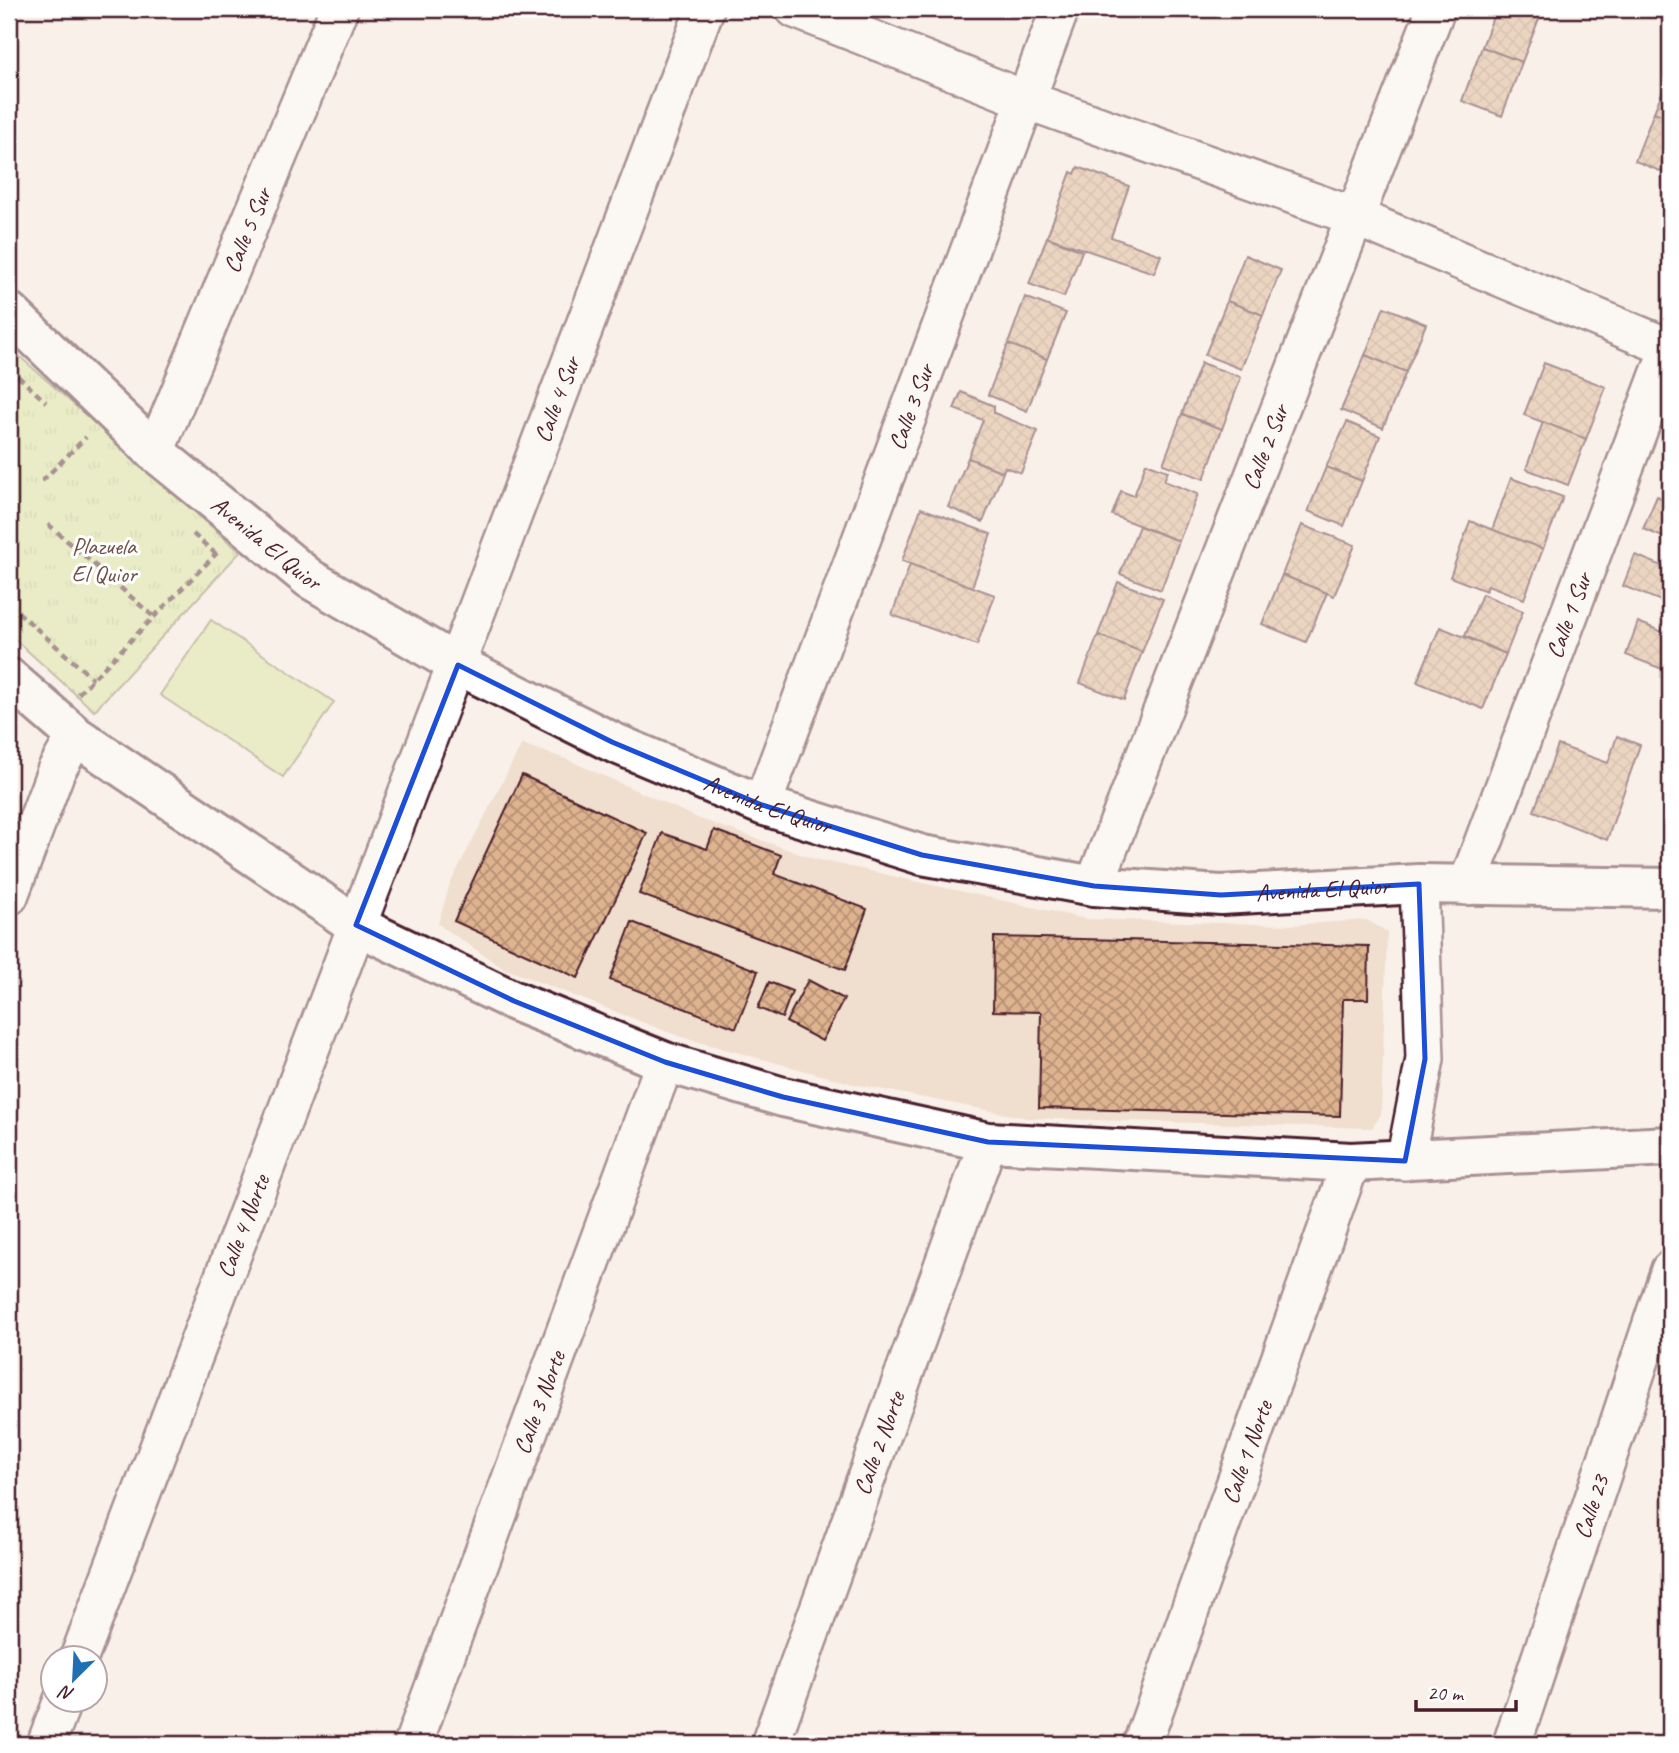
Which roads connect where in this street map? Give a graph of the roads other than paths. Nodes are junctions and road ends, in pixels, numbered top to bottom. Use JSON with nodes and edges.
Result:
{"nodes":[{"id":1,"x":339,"y":9,"type":"edge"},
{"id":2,"x":705,"y":9,"type":"edge"},
{"id":3,"x":795,"y":9,"type":"edge"},
{"id":4,"x":1060,"y":9,"type":"edge"},
{"id":5,"x":1436,"y":9,"type":"edge"},
{"id":6,"x":1026,"y":100,"type":"junction"},
{"id":7,"x":1353,"y":216,"type":"junction"},
{"id":8,"x":9,"y":312,"type":"edge"},
{"id":9,"x":1670,"y":347,"type":"edge"},
{"id":10,"x":155,"y":453,"type":"junction"},
{"id":11,"x":458,"y":665,"type":"junction"},
{"id":12,"x":9,"y":678,"type":"edge"},
{"id":13,"x":66,"y":726,"type":"junction"},
{"id":14,"x":410,"y":793,"type":"joint"},
{"id":15,"x":761,"y":805,"type":"junction"},
{"id":16,"x":1419,"y":884,"type":"junction"},
{"id":17,"x":1094,"y":886,"type":"junction"},
{"id":18,"x":1467,"y":886,"type":"junction"},
{"id":19,"x":1670,"y":888,"type":"edge"},
{"id":20,"x":9,"y":896,"type":"edge"},
{"id":21,"x":355,"y":925,"type":"junction"},
{"id":22,"x":665,"y":1062,"type":"junction"},
{"id":23,"x":988,"y":1142,"type":"junction"},
{"id":24,"x":1670,"y":1146,"type":"edge"},
{"id":25,"x":1405,"y":1161,"type":"junction"},
{"id":26,"x":1351,"y":1162,"type":"junction"},
{"id":27,"x":1670,"y":1270,"type":"edge"},
{"id":28,"x":84,"y":1644,"type":"edge"},
{"id":29,"x":58,"y":1714,"type":"edge"},
{"id":30,"x":46,"y":1744,"type":"edge"},
{"id":31,"x":413,"y":1744,"type":"edge"},
{"id":32,"x":770,"y":1744,"type":"edge"},
{"id":33,"x":1142,"y":1744,"type":"edge"},
{"id":34,"x":1512,"y":1744,"type":"edge"}],
"edges":[{"from":1,"to":10,"type":"street","name":"Calle 5 Sur"},
{"from":2,"to":11,"type":"street","name":"Calle 4 Sur"},
{"from":3,"to":6,"type":"street"},
{"from":4,"to":6,"type":"street","name":"Calle 3 Sur"},
{"from":5,"to":7,"type":"street","name":"Calle 2 Sur"},
{"from":6,"to":7,"type":"street"},
{"from":6,"to":15,"type":"street","name":"Calle 3 Sur"},
{"from":7,"to":9,"type":"street"},
{"from":7,"to":17,"type":"street","name":"Calle 2 Sur"},
{"from":8,"to":10,"type":"street","name":"Avenida El Quior"},
{"from":9,"to":18,"type":"street","name":"Calle 1 Sur"},
{"from":10,"to":11,"type":"street","name":"Avenida El Quior"},
{"from":11,"to":14,"type":"street","name":"Calle 4 Sur"},
{"from":11,"to":15,"type":"street","name":"Avenida El Quior"},
{"from":12,"to":13,"type":"street"},
{"from":13,"to":20,"type":"street"},
{"from":13,"to":21,"type":"street"},
{"from":14,"to":21,"type":"street","name":"Calle 4 Norte"},
{"from":15,"to":17,"type":"street","name":"Avenida El Quior"},
{"from":16,"to":17,"type":"street","name":"Avenida El Quior"},
{"from":16,"to":18,"type":"street","name":"Avenida El Quior"},
{"from":16,"to":25,"type":"street"},
{"from":18,"to":19,"type":"street","name":"Avenida El Quior"},
{"from":21,"to":22,"type":"street"},
{"from":21,"to":28,"type":"street","name":"Calle 4 Norte"},
{"from":22,"to":23,"type":"street"},
{"from":22,"to":31,"type":"street","name":"Calle 3 Norte"},
{"from":23,"to":26,"type":"street"},
{"from":23,"to":32,"type":"street","name":"Calle 2 Norte"},
{"from":24,"to":25,"type":"street"},
{"from":25,"to":26,"type":"street"},
{"from":26,"to":33,"type":"street","name":"Calle 1 Norte"},
{"from":27,"to":34,"type":"street","name":"Calle 23"},
{"from":29,"to":30,"type":"street"}]}
